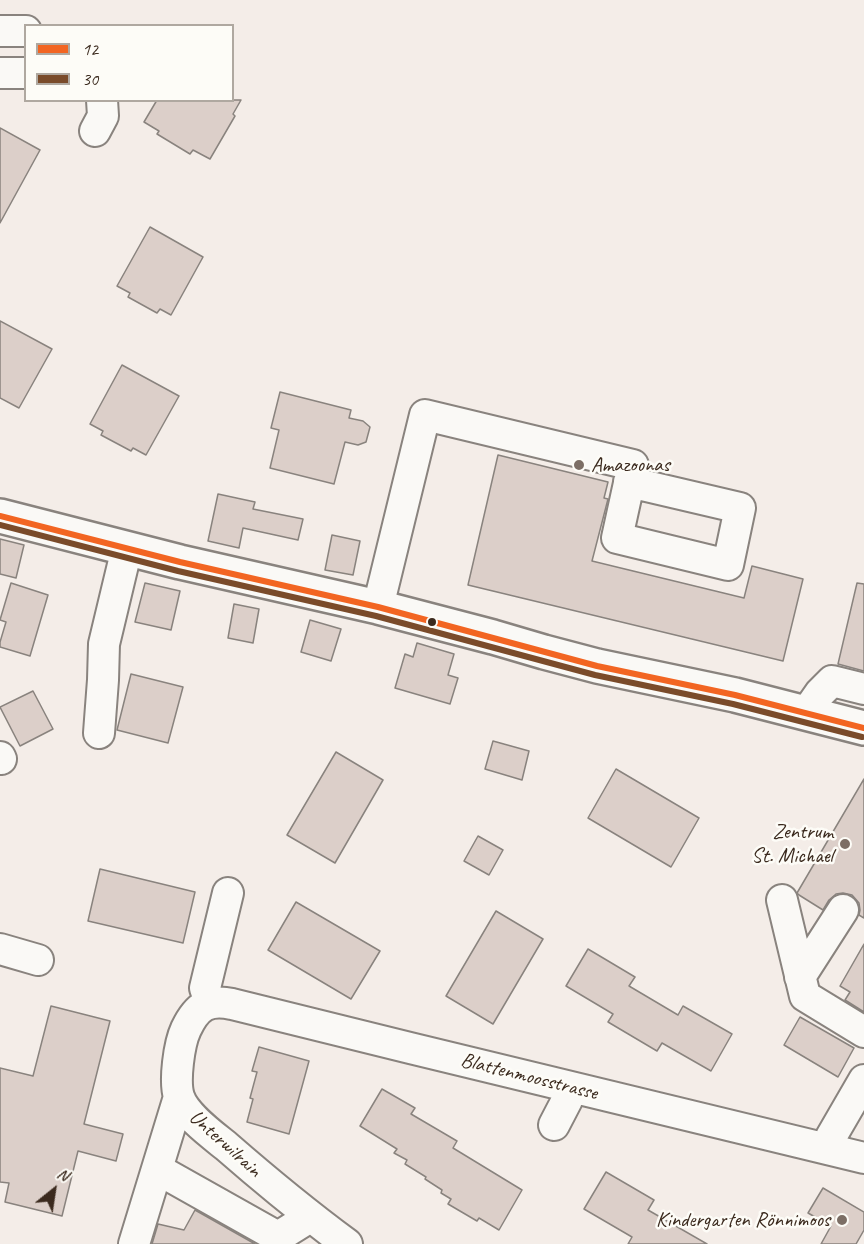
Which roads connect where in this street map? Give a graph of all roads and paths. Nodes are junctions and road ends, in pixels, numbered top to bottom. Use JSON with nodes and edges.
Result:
{"nodes":[{"id":1,"x":0,"y":31,"type":"edge"},
{"id":2,"x":24,"y":31,"type":"edge"},
{"id":3,"x":0,"y":73,"type":"edge"},
{"id":4,"x":24,"y":73,"type":"edge"},
{"id":5,"x":102,"y":102,"type":"edge"},
{"id":6,"x":95,"y":131,"type":"dead end"},
{"id":7,"x":629,"y":482,"type":"dead end"},
{"id":8,"x":0,"y":516,"type":"edge"},
{"id":9,"x":127,"y":548,"type":"junction"},
{"id":10,"x":378,"y":607,"type":"junction"},
{"id":11,"x":864,"y":689,"type":"edge"},
{"id":12,"x":806,"y":713,"type":"junction"},
{"id":13,"x":864,"y":728,"type":"edge"},
{"id":14,"x":99,"y":733,"type":"dead end"},
{"id":15,"x":228,"y":893,"type":"dead end"},
{"id":16,"x":782,"y":900,"type":"dead end"},
{"id":17,"x":843,"y":910,"type":"dead end"},
{"id":18,"x":0,"y":949,"type":"edge"},
{"id":19,"x":38,"y":960,"type":"dead end"},
{"id":20,"x":800,"y":977,"type":"junction"},
{"id":21,"x":203,"y":1007,"type":"junction"},
{"id":22,"x":864,"y":1032,"type":"edge"},
{"id":23,"x":864,"y":1080,"type":"edge"},
{"id":24,"x":570,"y":1087,"type":"junction"},
{"id":25,"x":179,"y":1097,"type":"junction"},
{"id":26,"x":554,"y":1125,"type":"dead end"},
{"id":27,"x":828,"y":1149,"type":"junction"},
{"id":28,"x":864,"y":1158,"type":"edge"},
{"id":29,"x":157,"y":1169,"type":"junction"},
{"id":30,"x":310,"y":1217,"type":"junction"},
{"id":31,"x":134,"y":1244,"type":"edge"},
{"id":32,"x":347,"y":1244,"type":"edge"}],
"edges":[{"from":1,"to":2,"type":"street"},
{"from":3,"to":4,"type":"street"},
{"from":5,"to":6,"type":"street"},
{"from":7,"to":10,"type":"street"},
{"from":8,"to":9,"type":"main road"},
{"from":9,"to":10,"type":"main road"},
{"from":9,"to":14,"type":"street"},
{"from":10,"to":12,"type":"main road"},
{"from":11,"to":12,"type":"street"},
{"from":12,"to":13,"type":"main road"},
{"from":15,"to":21,"type":"street"},
{"from":16,"to":20,"type":"street"},
{"from":17,"to":20,"type":"street"},
{"from":18,"to":19,"type":"street"},
{"from":20,"to":22,"type":"street"},
{"from":21,"to":24,"type":"street","name":"Blattenmoosstrasse"},
{"from":21,"to":25,"type":"street","name":"Unterwilrain"},
{"from":23,"to":27,"type":"street"},
{"from":24,"to":26,"type":"street"},
{"from":24,"to":27,"type":"street","name":"Blattenmoosstrasse"},
{"from":25,"to":29,"type":"street"},
{"from":25,"to":30,"type":"street","name":"Unterwilrain"},
{"from":27,"to":28,"type":"street","name":"Blattenmoosstrasse"},
{"from":29,"to":30,"type":"street"},
{"from":29,"to":31,"type":"street"},
{"from":30,"to":32,"type":"street","name":"Unterwilrain"}]}
